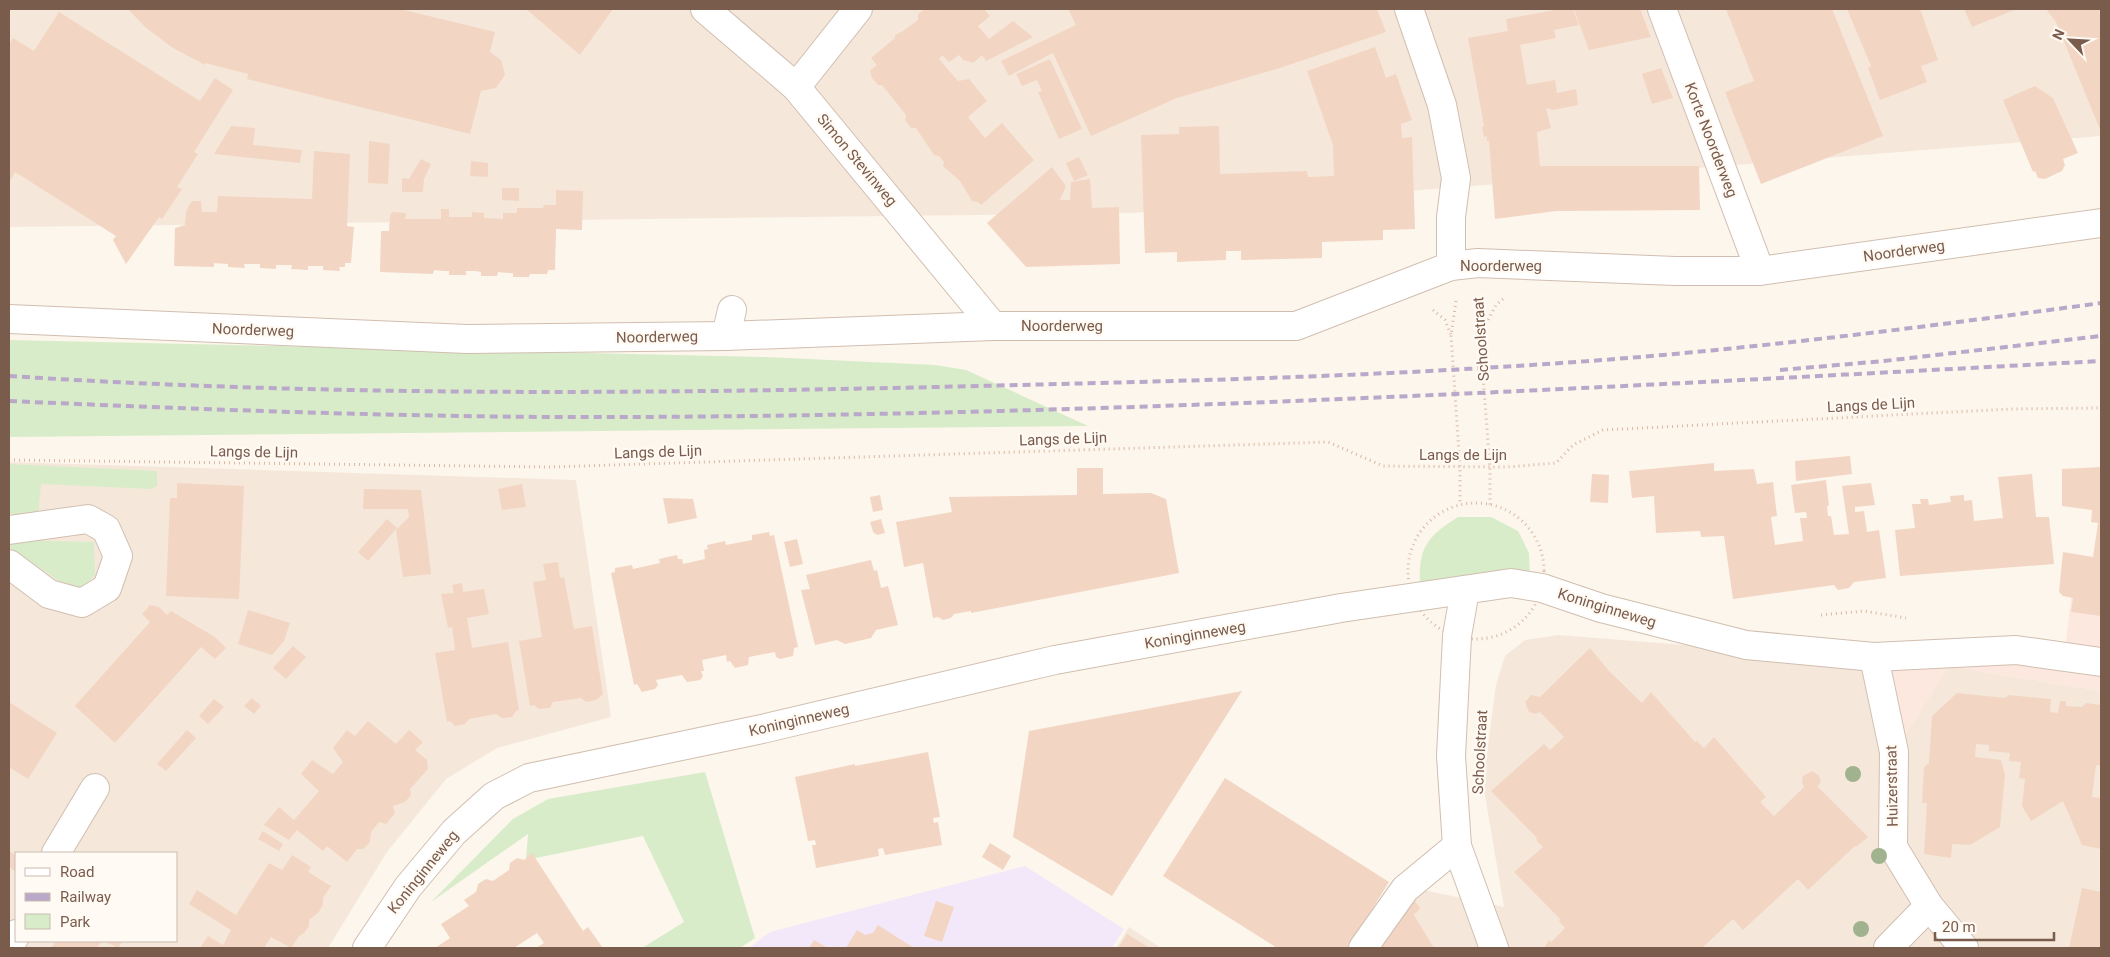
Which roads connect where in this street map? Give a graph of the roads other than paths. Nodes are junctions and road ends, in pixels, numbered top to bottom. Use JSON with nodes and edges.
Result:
{"nodes":[{"id":1,"x":705,"y":9,"type":"edge"},
{"id":2,"x":858,"y":9,"type":"edge"},
{"id":3,"x":1409,"y":9,"type":"edge"},
{"id":4,"x":1662,"y":9,"type":"edge"},
{"id":5,"x":796,"y":88,"type":"junction"},
{"id":6,"x":2101,"y":223,"type":"edge"},
{"id":7,"x":1451,"y":266,"type":"junction"},
{"id":8,"x":1760,"y":271,"type":"junction"},
{"id":9,"x":732,"y":310,"type":"dead end"},
{"id":10,"x":9,"y":319,"type":"edge"},
{"id":11,"x":994,"y":326,"type":"junction"},
{"id":12,"x":726,"y":336,"type":"junction"},
{"id":13,"x":9,"y":530,"type":"edge"},
{"id":14,"x":9,"y":564,"type":"edge"},
{"id":15,"x":1465,"y":590,"type":"junction"},
{"id":16,"x":1874,"y":657,"type":"junction"},
{"id":17,"x":2101,"y":662,"type":"edge"},
{"id":18,"x":96,"y":788,"type":"dead end"},
{"id":19,"x":1457,"y":846,"type":"junction"},
{"id":20,"x":57,"y":852,"type":"edge"},
{"id":21,"x":1929,"y":906,"type":"junction"},
{"id":22,"x":15,"y":936,"type":"edge"},
{"id":23,"x":9,"y":948,"type":"edge"},
{"id":24,"x":366,"y":948,"type":"edge"},
{"id":25,"x":1363,"y":948,"type":"edge"},
{"id":26,"x":1494,"y":948,"type":"edge"},
{"id":27,"x":1888,"y":948,"type":"edge"},
{"id":28,"x":1964,"y":948,"type":"edge"}],
"edges":[{"from":1,"to":5,"type":"street","name":"Simon Stevinweg"},
{"from":2,"to":5,"type":"street"},
{"from":3,"to":7,"type":"street"},
{"from":4,"to":8,"type":"street","name":"Korte Noorderweg"},
{"from":5,"to":11,"type":"street","name":"Simon Stevinweg"},
{"from":6,"to":8,"type":"street","name":"Noorderweg"},
{"from":7,"to":8,"type":"street","name":"Noorderweg"},
{"from":7,"to":11,"type":"street","name":"Noorderweg"},
{"from":9,"to":12,"type":"street"},
{"from":10,"to":12,"type":"street","name":"Noorderweg"},
{"from":11,"to":12,"type":"street","name":"Noorderweg"},
{"from":13,"to":14,"type":"street"},
{"from":15,"to":16,"type":"street","name":"Koninginneweg"},
{"from":15,"to":19,"type":"street","name":"Schoolstraat"},
{"from":15,"to":24,"type":"street","name":"Koninginneweg"},
{"from":16,"to":17,"type":"street","name":"Koninginneweg"},
{"from":16,"to":21,"type":"street","name":"Huizerstraat"},
{"from":18,"to":20,"type":"street"},
{"from":19,"to":25,"type":"street"},
{"from":19,"to":26,"type":"street","name":"Schoolstraat"},
{"from":21,"to":27,"type":"street"},
{"from":21,"to":28,"type":"street","name":"Huizerstraat"},
{"from":22,"to":23,"type":"street"}]}
